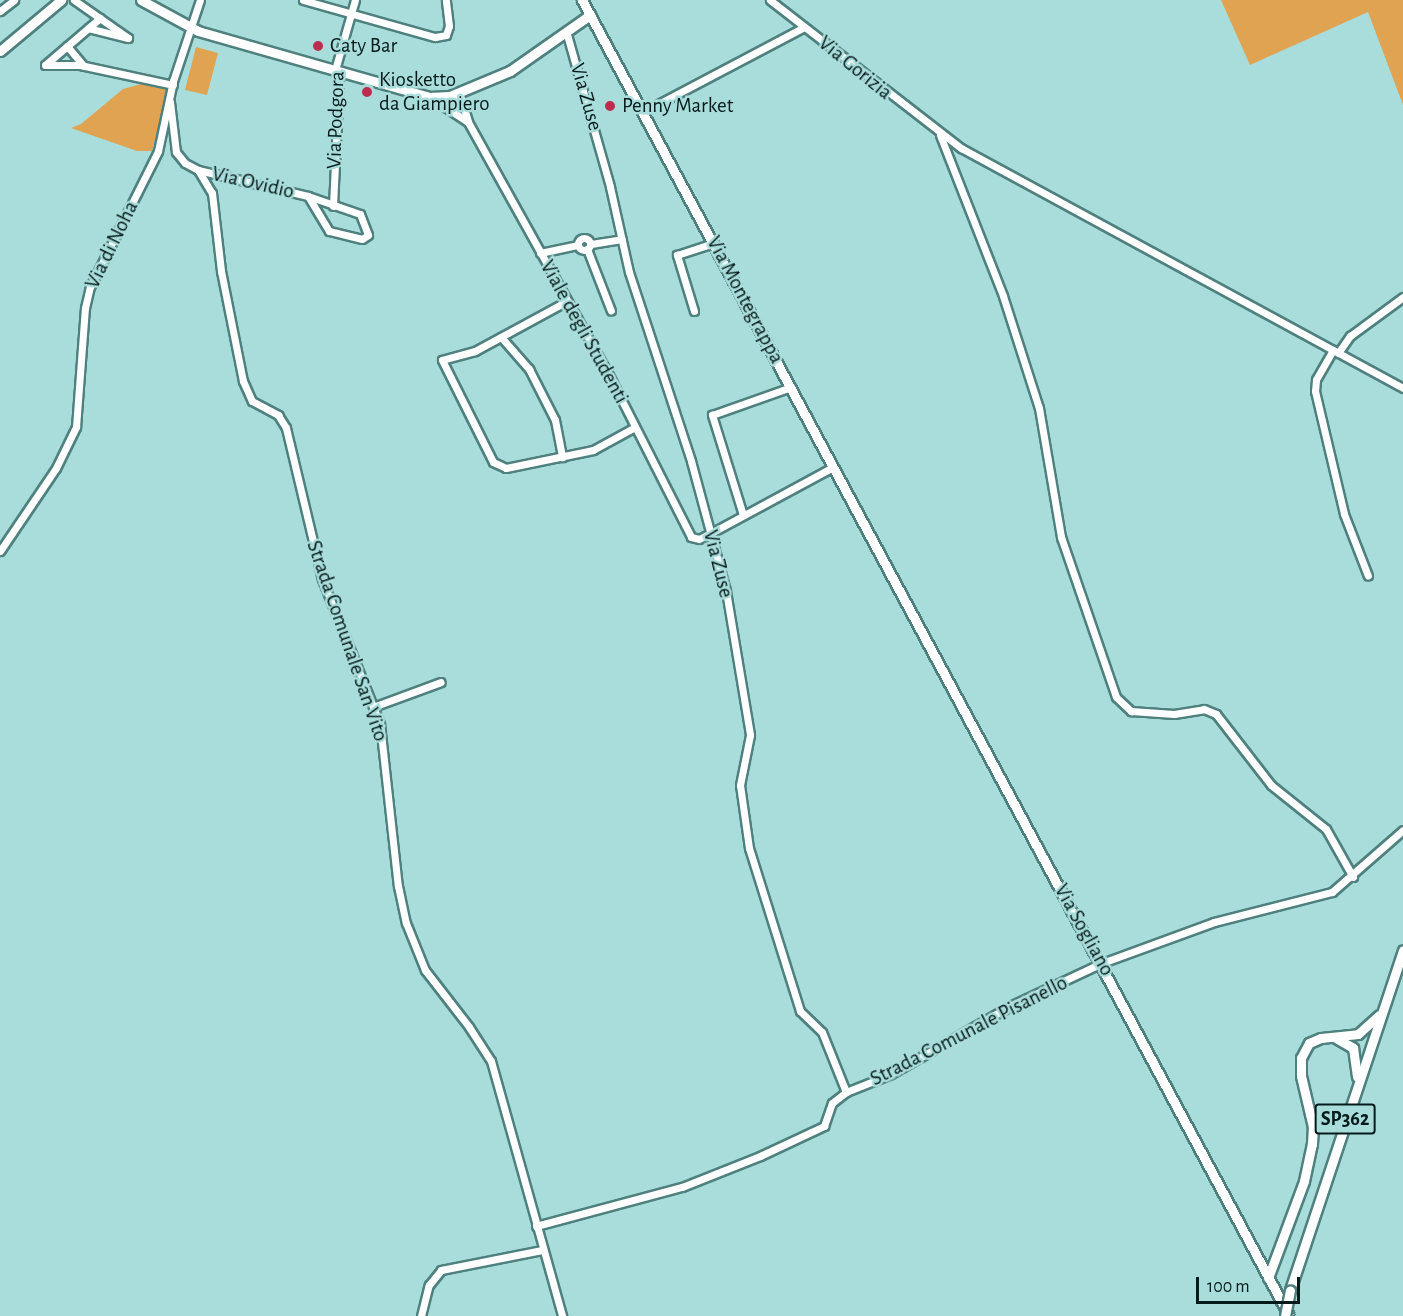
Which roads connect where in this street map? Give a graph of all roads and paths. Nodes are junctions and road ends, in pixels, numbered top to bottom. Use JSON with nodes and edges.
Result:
{"nodes":[{"id":1,"x":14,"y":0,"type":"edge"},
{"id":2,"x":61,"y":0,"type":"edge"},
{"id":3,"x":74,"y":0,"type":"edge"},
{"id":4,"x":141,"y":0,"type":"edge"},
{"id":5,"x":200,"y":0,"type":"edge"},
{"id":6,"x":303,"y":0,"type":"edge"},
{"id":7,"x":355,"y":0,"type":"edge"},
{"id":8,"x":446,"y":0,"type":"edge"},
{"id":9,"x":582,"y":0,"type":"edge"},
{"id":10,"x":770,"y":0,"type":"edge"},
{"id":11,"x":0,"y":10,"type":"edge"},
{"id":12,"x":352,"y":15,"type":"junction"},
{"id":13,"x":590,"y":15,"type":"junction"},
{"id":14,"x":100,"y":18,"type":"junction"},
{"id":15,"x":189,"y":27,"type":"junction"},
{"id":16,"x":804,"y":27,"type":"junction"},
{"id":17,"x":88,"y":28,"type":"junction"},
{"id":18,"x":566,"y":31,"type":"junction"},
{"id":19,"x":68,"y":46,"type":"junction"},
{"id":20,"x":0,"y":51,"type":"edge"},
{"id":21,"x":84,"y":66,"type":"junction"},
{"id":22,"x":335,"y":70,"type":"junction"},
{"id":23,"x":172,"y":85,"type":"junction"},
{"id":24,"x":459,"y":92,"type":"junction"},
{"id":25,"x":429,"y":97,"type":"junction"},
{"id":26,"x":170,"y":102,"type":"junction"},
{"id":27,"x":643,"y":112,"type":"junction"},
{"id":28,"x":468,"y":122,"type":"junction"},
{"id":29,"x":940,"y":135,"type":"junction"},
{"id":30,"x":198,"y":170,"type":"junction"},
{"id":31,"x":309,"y":196,"type":"junction"},
{"id":32,"x":333,"y":206,"type":"junction"},
{"id":33,"x":622,"y":239,"type":"junction"},
{"id":34,"x":714,"y":243,"type":"junction"},
{"id":35,"x":589,"y":246,"type":"junction"},
{"id":36,"x":540,"y":252,"type":"junction"},
{"id":37,"x":1403,"y":297,"type":"edge"},
{"id":38,"x":567,"y":301,"type":"junction"},
{"id":39,"x":611,"y":311,"type":"dead end"},
{"id":40,"x":694,"y":311,"type":"dead end"},
{"id":41,"x":501,"y":337,"type":"junction"},
{"id":42,"x":1335,"y":352,"type":"junction"},
{"id":43,"x":791,"y":387,"type":"junction"},
{"id":44,"x":1403,"y":388,"type":"edge"},
{"id":45,"x":635,"y":428,"type":"junction"},
{"id":46,"x":562,"y":457,"type":"junction"},
{"id":47,"x":833,"y":467,"type":"junction"},
{"id":48,"x":743,"y":515,"type":"junction"},
{"id":49,"x":711,"y":533,"type":"junction"},
{"id":50,"x":0,"y":551,"type":"edge"},
{"id":51,"x":1368,"y":576,"type":"dead end"},
{"id":52,"x":905,"y":602,"type":"joint"},
{"id":53,"x":441,"y":682,"type":"dead end"},
{"id":54,"x":373,"y":707,"type":"junction"},
{"id":55,"x":1403,"y":830,"type":"edge"},
{"id":56,"x":1353,"y":877,"type":"junction"},
{"id":57,"x":1403,"y":950,"type":"edge"},
{"id":58,"x":1102,"y":963,"type":"junction"},
{"id":59,"x":1382,"y":1013,"type":"junction"},
{"id":60,"x":1336,"y":1038,"type":"junction"},
{"id":61,"x":1356,"y":1087,"type":"junction"},
{"id":62,"x":846,"y":1092,"type":"junction"},
{"id":63,"x":536,"y":1226,"type":"junction"},
{"id":64,"x":1279,"y":1247,"type":"junction"},
{"id":65,"x":542,"y":1250,"type":"junction"},
{"id":66,"x":1259,"y":1261,"type":"junction"},
{"id":67,"x":1268,"y":1278,"type":"junction"},
{"id":68,"x":421,"y":1316,"type":"edge"},
{"id":69,"x":562,"y":1316,"type":"edge"},
{"id":70,"x":1287,"y":1316,"type":"edge"}],
"edges":[{"from":1,"to":11,"type":"street"},
{"from":2,"to":20,"type":"main road"},
{"from":3,"to":14,"type":"street"},
{"from":4,"to":15,"type":"main road"},
{"from":5,"to":15,"type":"street","name":"Via di Noha"},
{"from":6,"to":12,"type":"street"},
{"from":7,"to":12,"type":"street","name":"Via Podgora"},
{"from":8,"to":12,"type":"street"},
{"from":9,"to":13,"type":"main road","name":"Via Montegrappa"},
{"from":10,"to":16,"type":"street","name":"Via Gorizia"},
{"from":12,"to":22,"type":"street","name":"Via Podgora"},
{"from":13,"to":18,"type":"main road"},
{"from":13,"to":27,"type":"main road","name":"Via Montegrappa"},
{"from":14,"to":17,"type":"street"},
{"from":14,"to":17,"type":"street"},
{"from":15,"to":22,"type":"main road"},
{"from":15,"to":23,"type":"street","name":"Via di Noha"},
{"from":16,"to":27,"type":"street"},
{"from":16,"to":29,"type":"street","name":"Via Gorizia"},
{"from":17,"to":19,"type":"street"},
{"from":18,"to":24,"type":"main road"},
{"from":18,"to":33,"type":"street","name":"Via Zuse"},
{"from":19,"to":21,"type":"street"},
{"from":19,"to":21,"type":"street"},
{"from":21,"to":23,"type":"street"},
{"from":22,"to":25,"type":"main road"},
{"from":22,"to":32,"type":"street","name":"Via Podgora"},
{"from":23,"to":26,"type":"street","name":"Via di Noha"},
{"from":24,"to":25,"type":"main road"},
{"from":24,"to":28,"type":"street","name":"Viale degli Studenti"},
{"from":25,"to":28,"type":"street"},
{"from":26,"to":30,"type":"street","name":"Strada Comunale San Vito"},
{"from":26,"to":50,"type":"street","name":"Via di Noha"},
{"from":27,"to":34,"type":"main road","name":"Via Montegrappa"},
{"from":28,"to":36,"type":"street","name":"Viale degli Studenti"},
{"from":29,"to":42,"type":"street","name":"Via Gorizia"},
{"from":29,"to":56,"type":"street"},
{"from":30,"to":31,"type":"street","name":"Via Ovidio"},
{"from":30,"to":54,"type":"street","name":"Strada Comunale San Vito"},
{"from":31,"to":32,"type":"street","name":"Via Ovidio"},
{"from":31,"to":32,"type":"street","name":"Via Ovidio"},
{"from":33,"to":35,"type":"street"},
{"from":33,"to":49,"type":"street","name":"Via Zuse"},
{"from":34,"to":40,"type":"street"},
{"from":34,"to":43,"type":"main road","name":"Via Montegrappa"},
{"from":35,"to":36,"type":"street"},
{"from":35,"to":39,"type":"street"},
{"from":36,"to":38,"type":"street","name":"Viale degli Studenti"},
{"from":37,"to":42,"type":"street"},
{"from":38,"to":41,"type":"street"},
{"from":38,"to":45,"type":"street","name":"Viale degli Studenti"},
{"from":41,"to":46,"type":"street"},
{"from":41,"to":46,"type":"street"},
{"from":42,"to":44,"type":"street","name":"Via Gorizia"},
{"from":42,"to":51,"type":"street"},
{"from":43,"to":47,"type":"main road","name":"Via Montegrappa"},
{"from":43,"to":48,"type":"street"},
{"from":45,"to":46,"type":"street"},
{"from":45,"to":49,"type":"street","name":"Viale degli Studenti"},
{"from":47,"to":48,"type":"street"},
{"from":47,"to":52,"type":"main road","name":"Via Montegrappa"},
{"from":48,"to":49,"type":"street"},
{"from":49,"to":62,"type":"street","name":"Via Zuse"},
{"from":52,"to":58,"type":"main road","name":"Via Sogliano"},
{"from":53,"to":54,"type":"street"},
{"from":54,"to":63,"type":"street","name":"Strada Comunale San Vito"},
{"from":55,"to":56,"type":"street","name":"Strada Comunale Pisanello"},
{"from":56,"to":58,"type":"street","name":"Strada Comunale Pisanello"},
{"from":57,"to":59,"type":"main road","number":"SP362"},
{"from":58,"to":62,"type":"street","name":"Strada Comunale Pisanello"},
{"from":58,"to":66,"type":"main road","name":"Via Sogliano"},
{"from":59,"to":60,"type":"main road"},
{"from":59,"to":61,"type":"main road","number":"SP362"},
{"from":60,"to":61,"type":"main road"},
{"from":60,"to":64,"type":"main road"},
{"from":61,"to":70,"type":"main road","number":"SP362","bridge":true},
{"from":62,"to":63,"type":"street","name":"Strada Comunale Pisanello"},
{"from":63,"to":65,"type":"street","name":"Strada Comunale San Vito"},
{"from":64,"to":66,"type":"main road"},
{"from":64,"to":67,"type":"main road"},
{"from":65,"to":68,"type":"street"},
{"from":65,"to":69,"type":"street","name":"Strada Comunale San Vito"},
{"from":66,"to":67,"type":"main road","number":"SP362"},
{"from":67,"to":70,"type":"main road","number":"SP362"}]}
